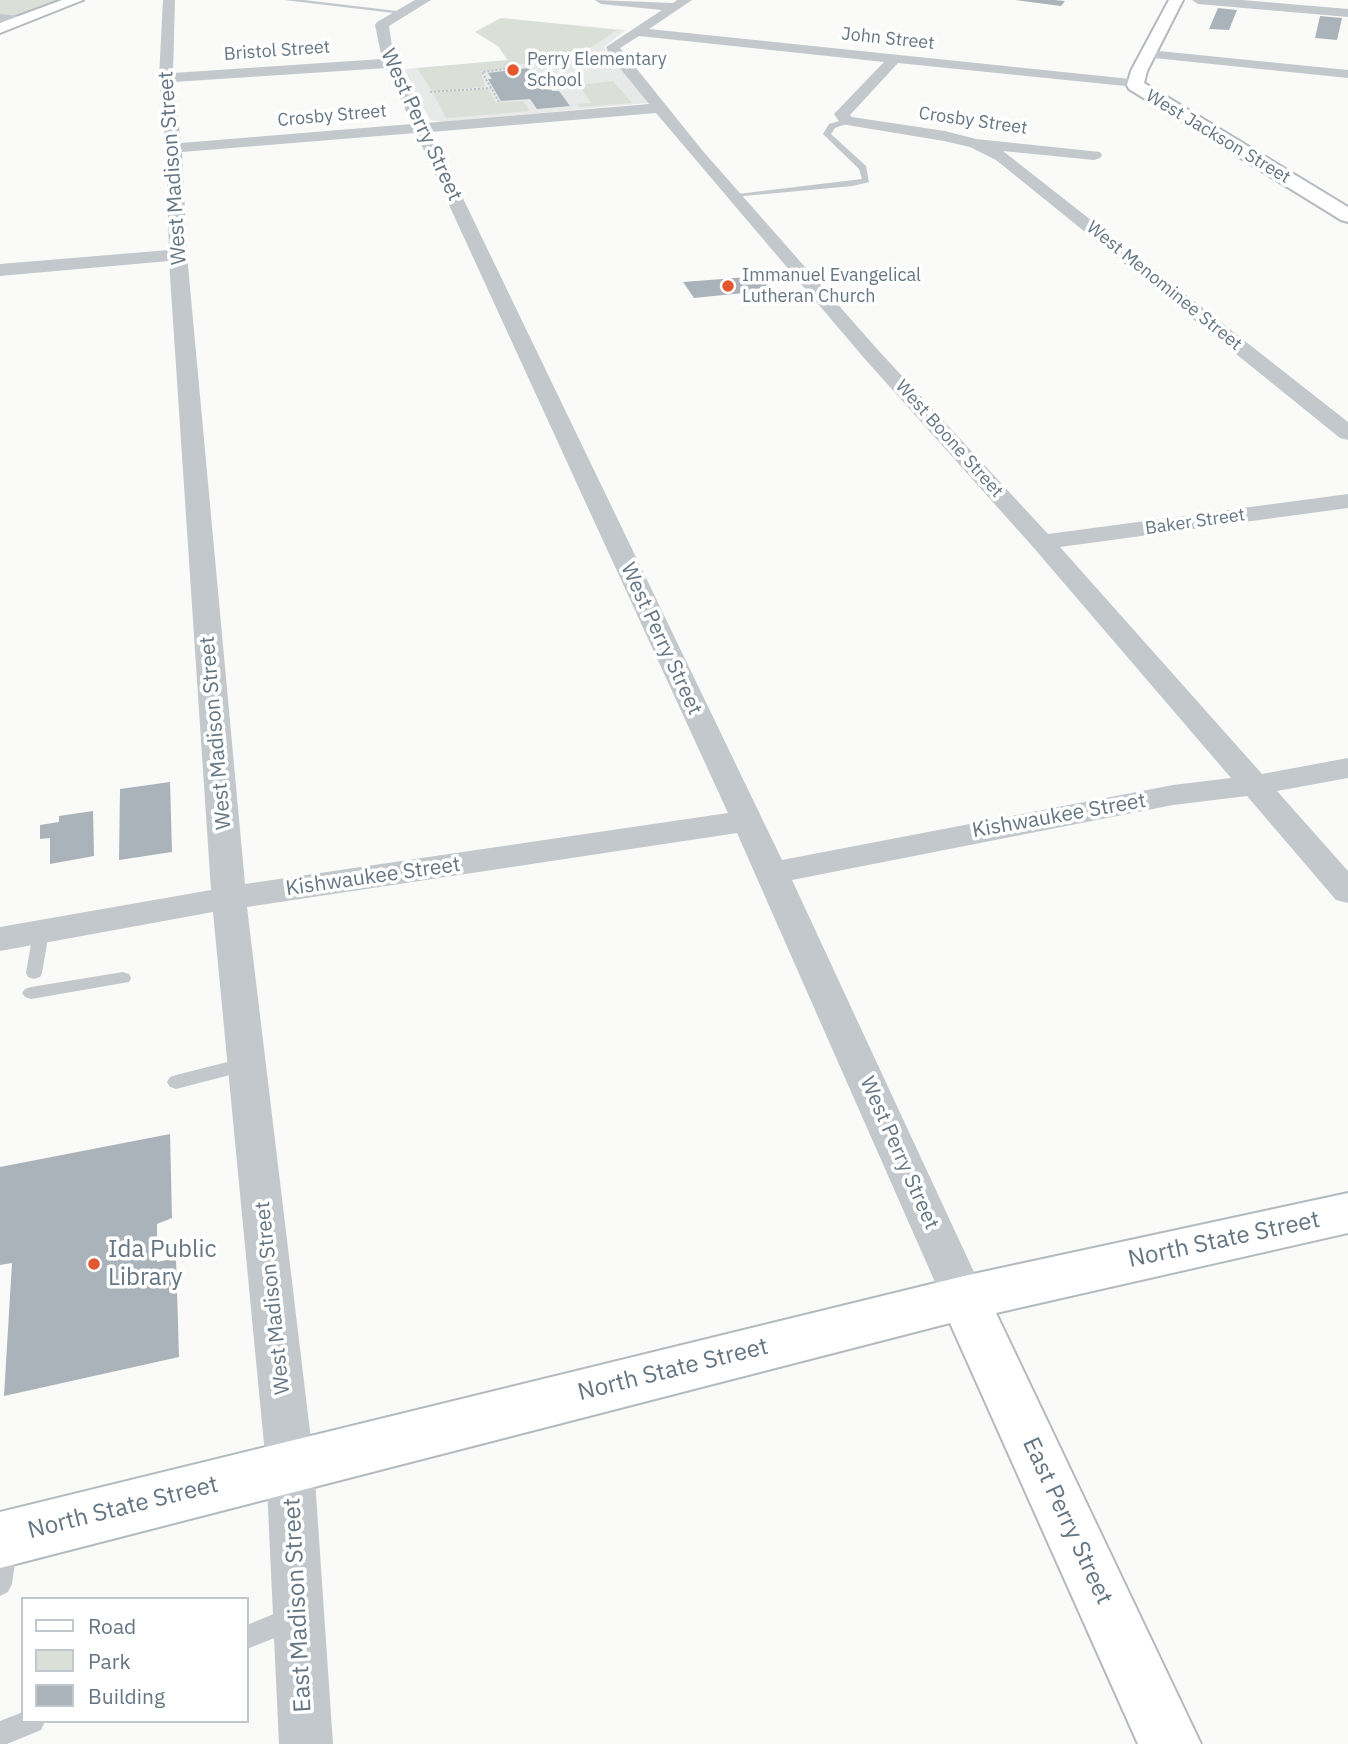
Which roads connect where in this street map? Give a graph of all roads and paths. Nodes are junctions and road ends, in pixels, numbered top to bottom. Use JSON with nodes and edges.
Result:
{"nodes":[{"id":1,"x":76,"y":0,"type":"edge"},
{"id":2,"x":169,"y":0,"type":"edge"},
{"id":3,"x":287,"y":0,"type":"edge"},
{"id":4,"x":425,"y":0,"type":"edge"},
{"id":5,"x":601,"y":0,"type":"edge"},
{"id":6,"x":1176,"y":0,"type":"edge"},
{"id":7,"x":1198,"y":0,"type":"edge"},
{"id":8,"x":680,"y":4,"type":"edge"},
{"id":9,"x":402,"y":12,"type":"junction"},
{"id":10,"x":1348,"y":13,"type":"edge"},
{"id":11,"x":0,"y":18,"type":"edge"},
{"id":12,"x":20,"y":20,"type":"junction"},
{"id":13,"x":0,"y":28,"type":"edge"},
{"id":14,"x":636,"y":32,"type":"junction"},
{"id":15,"x":1149,"y":54,"type":"junction"},
{"id":16,"x":894,"y":59,"type":"junction"},
{"id":17,"x":390,"y":62,"type":"junction"},
{"id":18,"x":513,"y":68,"type":"dead end"},
{"id":19,"x":1348,"y":74,"type":"edge"},
{"id":20,"x":166,"y":78,"type":"junction"},
{"id":21,"x":1135,"y":83,"type":"junction"},
{"id":22,"x":491,"y":88,"type":"junction"},
{"id":23,"x":430,"y":92,"type":"dead end"},
{"id":24,"x":499,"y":102,"type":"dead end"},
{"id":25,"x":661,"y":108,"type":"junction"},
{"id":26,"x":846,"y":121,"type":"junction"},
{"id":27,"x":422,"y":128,"type":"junction"},
{"id":28,"x":976,"y":144,"type":"junction"},
{"id":29,"x":174,"y":148,"type":"junction"},
{"id":30,"x":1094,"y":155,"type":"dead end"},
{"id":31,"x":733,"y":195,"type":"junction"},
{"id":32,"x":1345,"y":211,"type":"edge"},
{"id":33,"x":178,"y":255,"type":"junction"},
{"id":34,"x":0,"y":270,"type":"edge"},
{"id":35,"x":1348,"y":433,"type":"edge"},
{"id":36,"x":1348,"y":501,"type":"edge"},
{"id":37,"x":1042,"y":542,"type":"junction"},
{"id":38,"x":1348,"y":768,"type":"edge"},
{"id":39,"x":1256,"y":785,"type":"junction"},
{"id":40,"x":747,"y":821,"type":"junction"},
{"id":41,"x":772,"y":873,"type":"junction"},
{"id":42,"x":1348,"y":892,"type":"edge"},
{"id":43,"x":229,"y":898,"type":"junction"},
{"id":44,"x":41,"y":932,"type":"junction"},
{"id":45,"x":0,"y":940,"type":"edge"},
{"id":46,"x":34,"y":973,"type":"dead end"},
{"id":47,"x":123,"y":978,"type":"dead end"},
{"id":48,"x":31,"y":993,"type":"dead end"},
{"id":49,"x":247,"y":1064,"type":"junction"},
{"id":50,"x":177,"y":1082,"type":"dead end"},
{"id":51,"x":1348,"y":1213,"type":"edge"},
{"id":52,"x":964,"y":1298,"type":"junction"},
{"id":53,"x":290,"y":1465,"type":"junction"},
{"id":54,"x":2,"y":1554,"type":"edge"},
{"id":55,"x":299,"y":1616,"type":"junction"},
{"id":56,"x":248,"y":1637,"type":"edge"},
{"id":57,"x":27,"y":1723,"type":"edge"},
{"id":58,"x":0,"y":1734,"type":"edge"},
{"id":59,"x":306,"y":1744,"type":"edge"},
{"id":60,"x":1170,"y":1744,"type":"edge"}],
"edges":[{"from":1,"to":12,"type":"street"},
{"from":2,"to":20,"type":"street","name":"West Madison Street"},
{"from":3,"to":9,"type":"lane"},
{"from":4,"to":9,"type":"street","name":"West Perry Street"},
{"from":5,"to":8,"type":"street"},
{"from":6,"to":15,"type":"street","name":"West Jackson Street"},
{"from":7,"to":10,"type":"street"},
{"from":8,"to":14,"type":"street","name":"West Boone Street"},
{"from":9,"to":17,"type":"street","name":"West Perry Street"},
{"from":11,"to":12,"type":"street"},
{"from":12,"to":13,"type":"street"},
{"from":14,"to":16,"type":"street","name":"John Street"},
{"from":14,"to":25,"type":"street","name":"West Boone Street"},
{"from":15,"to":19,"type":"street"},
{"from":15,"to":21,"type":"street","name":"West Jackson Street"},
{"from":16,"to":21,"type":"street","name":"John Street"},
{"from":16,"to":26,"type":"street"},
{"from":17,"to":20,"type":"street","name":"Bristol Street"},
{"from":17,"to":27,"type":"street","name":"West Perry Street"},
{"from":18,"to":22,"type":"path"},
{"from":20,"to":29,"type":"street","name":"West Madison Street"},
{"from":21,"to":32,"type":"street","name":"West Jackson Street"},
{"from":22,"to":23,"type":"path"},
{"from":22,"to":24,"type":"path"},
{"from":25,"to":27,"type":"street","name":"Crosby Street"},
{"from":25,"to":31,"type":"street","name":"West Boone Street"},
{"from":26,"to":28,"type":"street","name":"Crosby Street"},
{"from":26,"to":31,"type":"lane"},
{"from":27,"to":29,"type":"street","name":"Crosby Street"},
{"from":27,"to":40,"type":"street","name":"West Perry Street"},
{"from":28,"to":30,"type":"street","name":"Crosby Street"},
{"from":28,"to":35,"type":"street","name":"West Menominee Street"},
{"from":29,"to":33,"type":"street","name":"West Madison Street"},
{"from":31,"to":37,"type":"street","name":"West Boone Street"},
{"from":33,"to":34,"type":"street"},
{"from":33,"to":43,"type":"street","name":"West Madison Street"},
{"from":36,"to":37,"type":"street","name":"Baker Street"},
{"from":37,"to":39,"type":"street","name":"West Boone Street"},
{"from":38,"to":39,"type":"street","name":"Kishwaukee Street"},
{"from":39,"to":41,"type":"street","name":"Kishwaukee Street"},
{"from":39,"to":42,"type":"street","name":"West Boone Street"},
{"from":40,"to":41,"type":"street","name":"West Perry Street"},
{"from":40,"to":43,"type":"street","name":"Kishwaukee Street"},
{"from":41,"to":52,"type":"street","name":"West Perry Street"},
{"from":43,"to":44,"type":"street","name":"Kishwaukee Street"},
{"from":43,"to":49,"type":"street","name":"West Madison Street"},
{"from":44,"to":45,"type":"street","name":"Kishwaukee Street"},
{"from":44,"to":46,"type":"lane"},
{"from":47,"to":48,"type":"lane"},
{"from":49,"to":50,"type":"lane"},
{"from":49,"to":53,"type":"street","name":"West Madison Street"},
{"from":51,"to":52,"type":"street","name":"North State Street"},
{"from":52,"to":53,"type":"street","name":"North State Street"},
{"from":52,"to":60,"type":"street","name":"East Perry Street"},
{"from":53,"to":54,"type":"street","name":"North State Street"},
{"from":53,"to":55,"type":"street","name":"East Madison Street"},
{"from":55,"to":56,"type":"lane"},
{"from":55,"to":59,"type":"street","name":"East Madison Street"},
{"from":57,"to":58,"type":"lane"}]}
